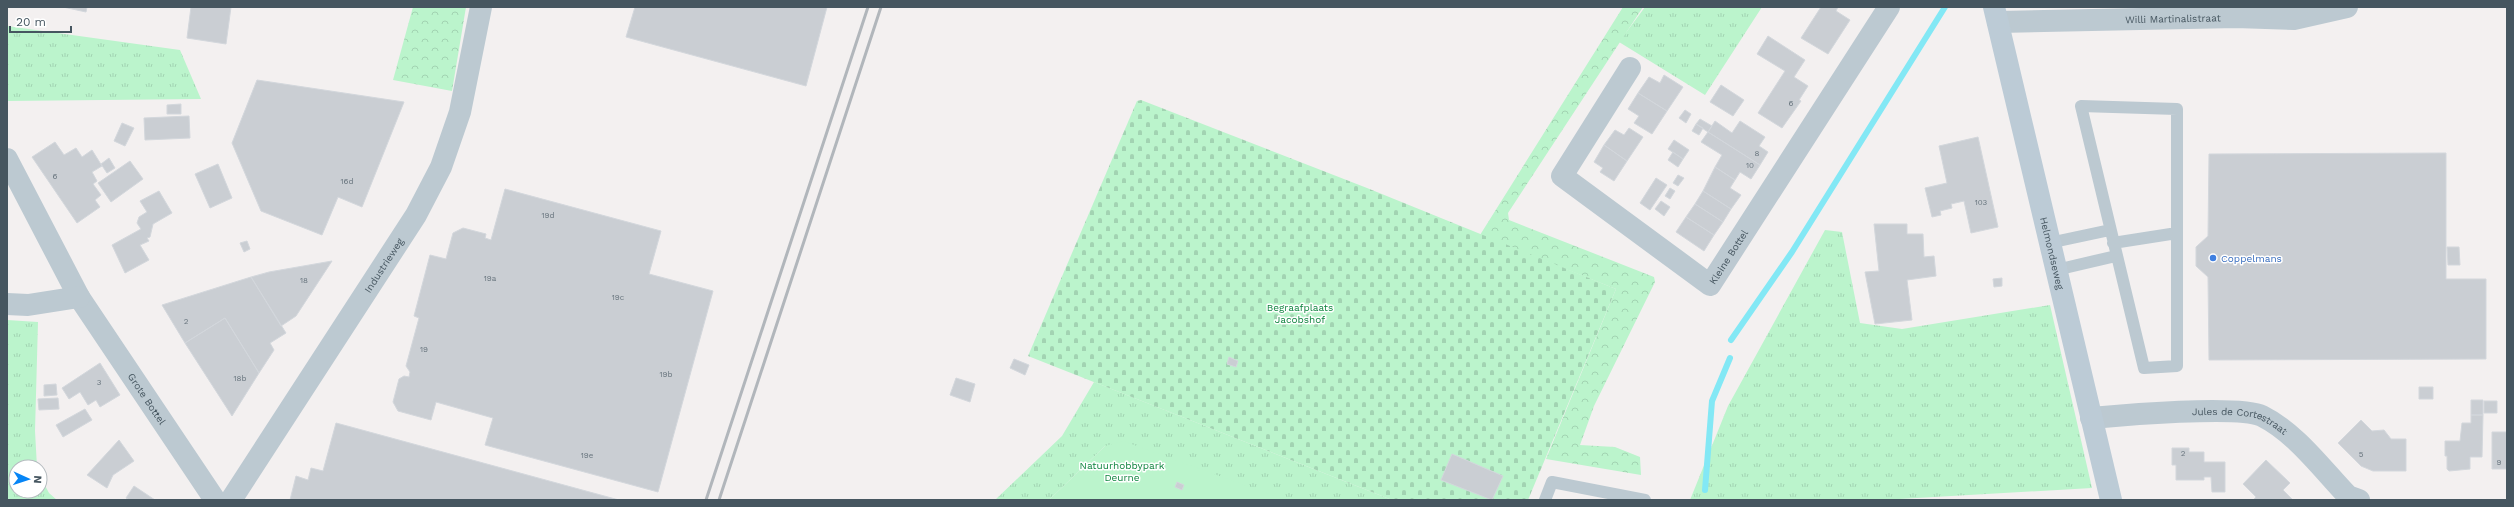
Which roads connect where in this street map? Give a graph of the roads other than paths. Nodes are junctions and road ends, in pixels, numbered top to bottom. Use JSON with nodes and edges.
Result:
{"nodes":[{"id":1,"x":481,"y":7,"type":"edge"},
{"id":2,"x":1889,"y":7,"type":"edge"},
{"id":3,"x":2348,"y":7,"type":"edge"},
{"id":4,"x":2235,"y":12,"type":"edge"},
{"id":5,"x":1996,"y":14,"type":"edge"},
{"id":6,"x":1630,"y":68,"type":"dead end"},
{"id":7,"x":7,"y":159,"type":"edge"},
{"id":8,"x":2110,"y":230,"type":"junction"},
{"id":9,"x":2177,"y":233,"type":"junction"},
{"id":10,"x":2049,"y":243,"type":"junction"},
{"id":11,"x":2113,"y":243,"type":"junction"},
{"id":12,"x":2116,"y":256,"type":"junction"},
{"id":13,"x":2056,"y":270,"type":"junction"},
{"id":14,"x":79,"y":297,"type":"junction"},
{"id":15,"x":7,"y":304,"type":"edge"},
{"id":16,"x":2091,"y":418,"type":"junction"},
{"id":17,"x":215,"y":500,"type":"edge"},
{"id":18,"x":231,"y":500,"type":"edge"},
{"id":19,"x":1545,"y":500,"type":"edge"},
{"id":20,"x":1645,"y":500,"type":"edge"},
{"id":21,"x":2111,"y":500,"type":"edge"},
{"id":22,"x":2359,"y":500,"type":"edge"}],
"edges":[{"from":1,"to":18,"type":"street","name":"Industrieweg"},
{"from":2,"to":6,"type":"street","name":"Kleine Bottel"},
{"from":3,"to":4,"type":"street","name":"Willi Martinalistraat"},
{"from":4,"to":5,"type":"street","name":"Willi Martinalistraat"},
{"from":5,"to":10,"type":"street","name":"Helmondseweg"},
{"from":7,"to":14,"type":"street","name":"Grote Bottel"},
{"from":8,"to":9,"type":"lane"},
{"from":8,"to":10,"type":"lane"},
{"from":8,"to":11,"type":"lane"},
{"from":9,"to":11,"type":"lane"},
{"from":9,"to":12,"type":"lane"},
{"from":10,"to":13,"type":"street","name":"Helmondseweg"},
{"from":11,"to":12,"type":"lane"},
{"from":12,"to":13,"type":"lane"},
{"from":13,"to":16,"type":"street","name":"Helmondseweg"},
{"from":14,"to":15,"type":"street"},
{"from":14,"to":17,"type":"street","name":"Grote Bottel"},
{"from":16,"to":21,"type":"street","name":"Helmondseweg"},
{"from":16,"to":22,"type":"street","name":"Jules de Cortestraat"},
{"from":19,"to":20,"type":"lane"}]}
